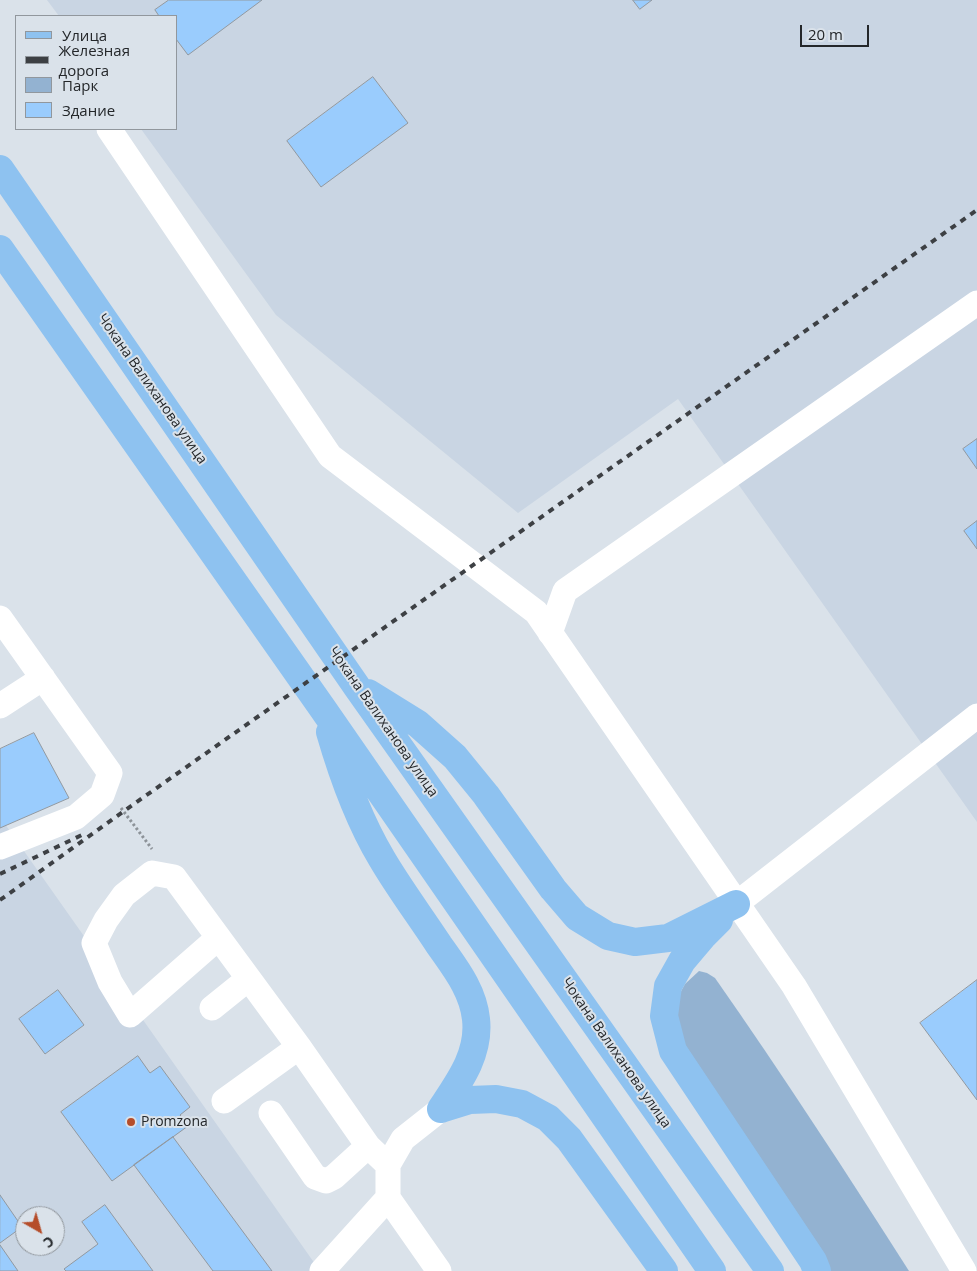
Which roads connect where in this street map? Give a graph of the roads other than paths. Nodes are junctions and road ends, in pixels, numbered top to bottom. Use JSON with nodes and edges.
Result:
{"nodes":[{"id":1,"x":109,"y":130,"type":"edge"},
{"id":2,"x":0,"y":169,"type":"edge"},
{"id":3,"x":0,"y":249,"type":"edge"},
{"id":4,"x":977,"y":303,"type":"edge"},
{"id":5,"x":0,"y":618,"type":"edge"},
{"id":6,"x":550,"y":633,"type":"junction"},
{"id":7,"x":43,"y":678,"type":"junction"},
{"id":8,"x":358,"y":687,"type":"junction"},
{"id":9,"x":0,"y":706,"type":"edge"},
{"id":10,"x":323,"y":710,"type":"junction"},
{"id":11,"x":977,"y":716,"type":"edge"},
{"id":12,"x":0,"y":847,"type":"edge"},
{"id":13,"x":736,"y":904,"type":"junction"},
{"id":14,"x":218,"y":938,"type":"junction"},
{"id":15,"x":248,"y":979,"type":"junction"},
{"id":16,"x":212,"y":1008,"type":"dead end"},
{"id":17,"x":300,"y":1047,"type":"junction"},
{"id":18,"x":224,"y":1101,"type":"dead end"},
{"id":19,"x":441,"y":1109,"type":"junction"},
{"id":20,"x":270,"y":1113,"type":"dead end"},
{"id":21,"x":368,"y":1146,"type":"junction"},
{"id":22,"x":388,"y":1165,"type":"junction"},
{"id":23,"x":388,"y":1198,"type":"junction"},
{"id":24,"x":322,"y":1271,"type":"edge"},
{"id":25,"x":439,"y":1271,"type":"edge"},
{"id":26,"x":664,"y":1271,"type":"edge"},
{"id":27,"x":712,"y":1271,"type":"edge"},
{"id":28,"x":770,"y":1271,"type":"edge"},
{"id":29,"x":817,"y":1271,"type":"edge"},
{"id":30,"x":964,"y":1271,"type":"edge"}],
"edges":[{"from":1,"to":6,"type":"street"},
{"from":2,"to":8,"type":"main road","name":"Чокана Валиханова улица"},
{"from":3,"to":10,"type":"main road"},
{"from":4,"to":6,"type":"street"},
{"from":5,"to":7,"type":"street"},
{"from":6,"to":13,"type":"street"},
{"from":7,"to":9,"type":"street"},
{"from":7,"to":12,"type":"street"},
{"from":8,"to":13,"type":"main road"},
{"from":8,"to":28,"type":"main road","name":"Чокана Валиханова улица"},
{"from":10,"to":19,"type":"main road"},
{"from":10,"to":27,"type":"main road"},
{"from":11,"to":13,"type":"street"},
{"from":13,"to":29,"type":"main road"},
{"from":13,"to":30,"type":"street"},
{"from":14,"to":14,"type":"street"},
{"from":14,"to":15,"type":"street"},
{"from":15,"to":16,"type":"street"},
{"from":15,"to":17,"type":"street"},
{"from":17,"to":18,"type":"street"},
{"from":17,"to":21,"type":"street"},
{"from":19,"to":22,"type":"street"},
{"from":19,"to":26,"type":"main road"},
{"from":20,"to":21,"type":"street"},
{"from":21,"to":22,"type":"street"},
{"from":22,"to":23,"type":"street"},
{"from":23,"to":24,"type":"street"},
{"from":23,"to":25,"type":"street"}]}
